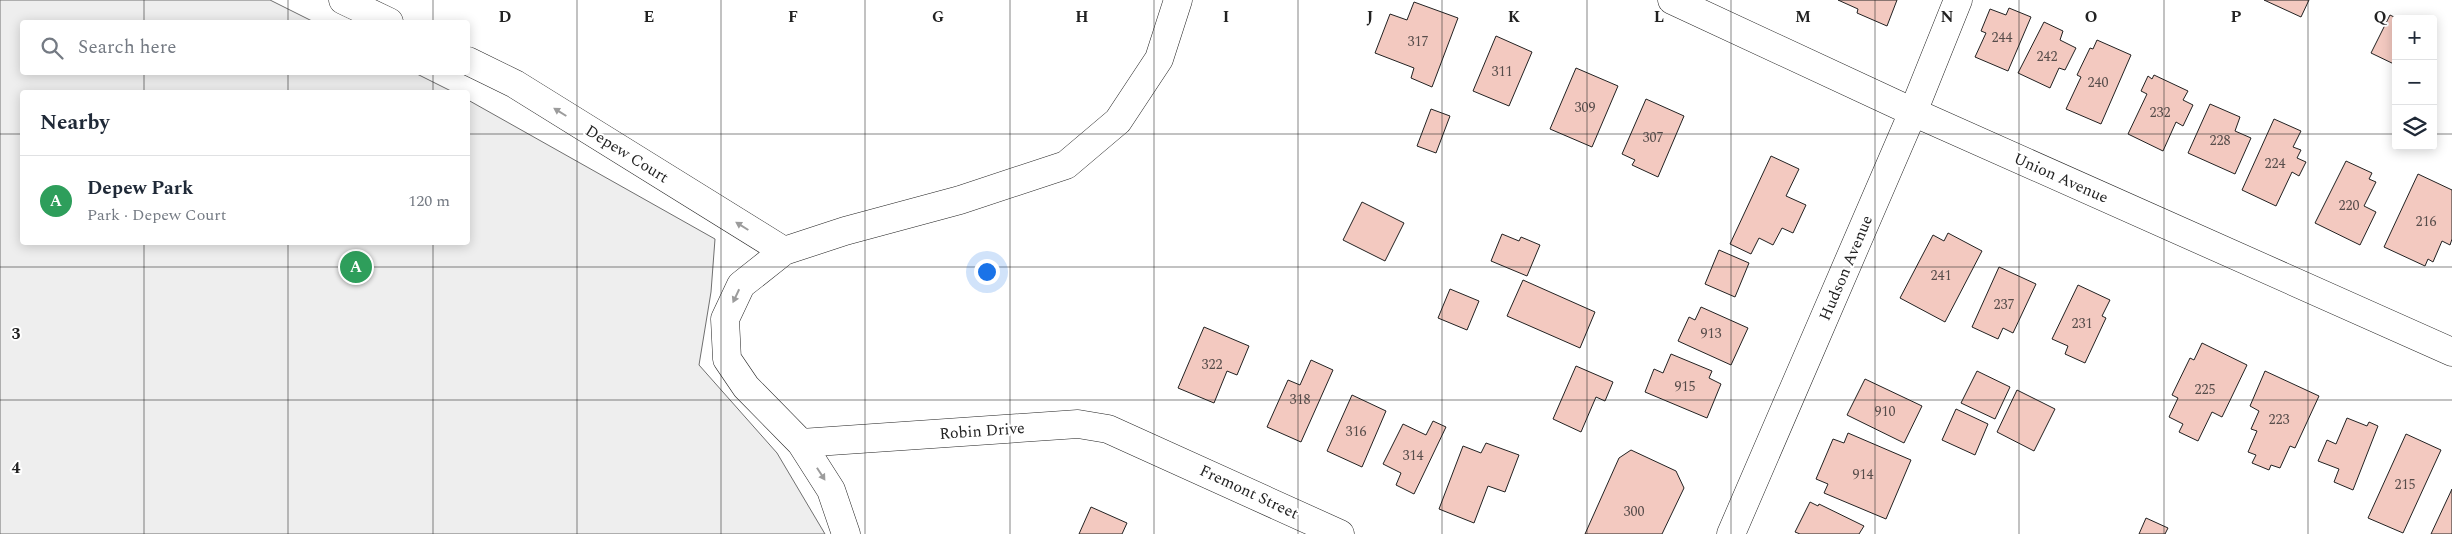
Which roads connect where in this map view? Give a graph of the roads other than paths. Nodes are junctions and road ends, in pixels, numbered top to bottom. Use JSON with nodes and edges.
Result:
{"nodes":[{"id":1,"x":343,"y":0,"type":"edge"},
{"id":2,"x":1178,"y":0,"type":"edge"},
{"id":3,"x":1672,"y":0,"type":"edge"},
{"id":4,"x":1958,"y":0,"type":"edge"},
{"id":5,"x":385,"y":20,"type":"edge"},
{"id":6,"x":470,"y":62,"type":"edge"},
{"id":7,"x":1913,"y":112,"type":"junction"},
{"id":8,"x":784,"y":251,"type":"junction"},
{"id":9,"x":2452,"y":352,"type":"edge"},
{"id":10,"x":800,"y":443,"type":"junction"},
{"id":11,"x":1159,"y":451,"type":"joint"},
{"id":12,"x":846,"y":534,"type":"edge"},
{"id":13,"x":1340,"y":534,"type":"edge"},
{"id":14,"x":1731,"y":534,"type":"edge"}],
"edges":[{"from":1,"to":5,"type":"street"},
{"from":2,"to":8,"type":"street"},
{"from":3,"to":7,"type":"street","name":"Union Avenue"},
{"from":4,"to":7,"type":"street","name":"Hudson Avenue"},
{"from":8,"to":6,"type":"street","name":"Depew Court","one_way":true},
{"from":7,"to":9,"type":"street","name":"Union Avenue"},
{"from":7,"to":14,"type":"street","name":"Hudson Avenue"},
{"from":8,"to":10,"type":"street","one_way":true},
{"from":10,"to":11,"type":"street","name":"Robin Drive"},
{"from":10,"to":12,"type":"street","one_way":true},
{"from":11,"to":13,"type":"street","name":"Fremont Street"}]}
